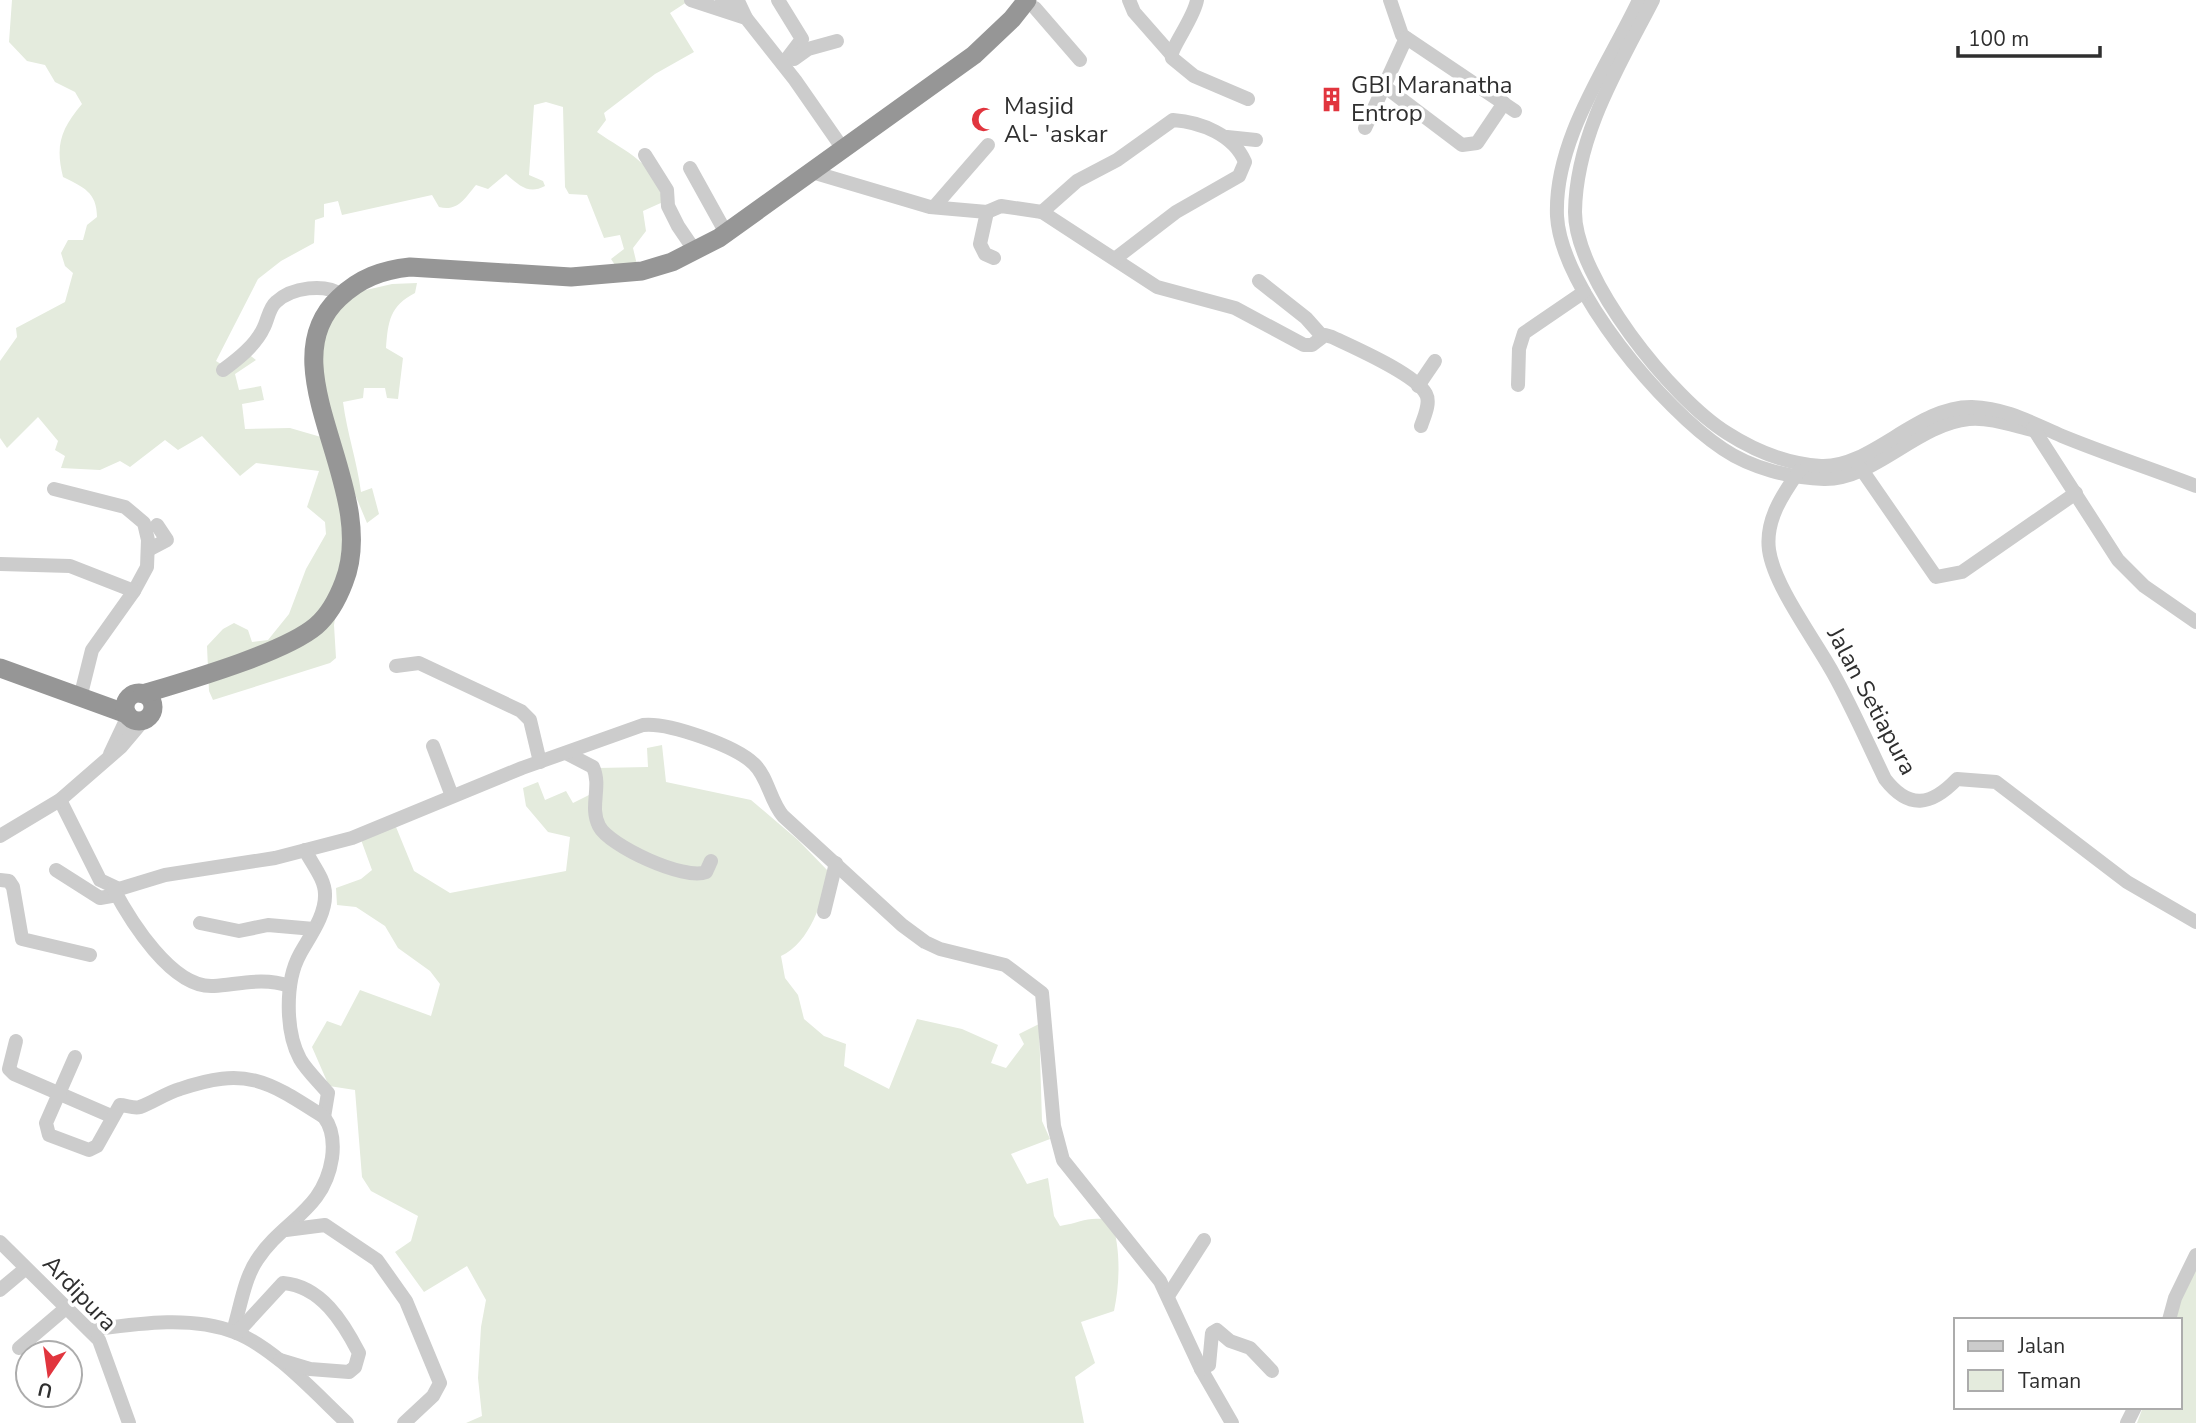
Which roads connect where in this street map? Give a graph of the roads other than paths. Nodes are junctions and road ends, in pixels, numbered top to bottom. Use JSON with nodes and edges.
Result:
{"nodes":[{"id":1,"x":691,"y":0,"type":"edge"},
{"id":2,"x":722,"y":0,"type":"edge"},
{"id":3,"x":778,"y":0,"type":"edge"},
{"id":4,"x":1129,"y":0,"type":"edge"},
{"id":5,"x":1197,"y":0,"type":"edge"},
{"id":6,"x":1390,"y":0,"type":"edge"},
{"id":7,"x":1639,"y":0,"type":"edge"},
{"id":8,"x":1653,"y":0,"type":"edge"},
{"id":9,"x":738,"y":1,"type":"edge"},
{"id":10,"x":1033,"y":3,"type":"edge"},
{"id":11,"x":746,"y":18,"type":"junction"},
{"id":12,"x":1406,"y":38,"type":"junction"},
{"id":13,"x":837,"y":41,"type":"dead end"},
{"id":14,"x":1170,"y":53,"type":"junction"},
{"id":15,"x":1080,"y":60,"type":"dead end"},
{"id":16,"x":784,"y":65,"type":"junction"},
{"id":17,"x":1384,"y":86,"type":"junction"},
{"id":18,"x":1248,"y":99,"type":"dead end"},
{"id":19,"x":1365,"y":128,"type":"dead end"},
{"id":20,"x":1225,"y":137,"type":"junction"},
{"id":21,"x":1256,"y":140,"type":"dead end"},
{"id":22,"x":988,"y":145,"type":"dead end"},
{"id":23,"x":844,"y":149,"type":"junction"},
{"id":24,"x":645,"y":155,"type":"dead end"},
{"id":25,"x":690,"y":168,"type":"dead end"},
{"id":26,"x":812,"y":172,"type":"junction"},
{"id":27,"x":934,"y":207,"type":"junction"},
{"id":28,"x":986,"y":212,"type":"junction"},
{"id":29,"x":1042,"y":212,"type":"junction"},
{"id":30,"x":726,"y":233,"type":"junction"},
{"id":31,"x":695,"y":251,"type":"junction"},
{"id":32,"x":994,"y":258,"type":"dead end"},
{"id":33,"x":1116,"y":258,"type":"junction"},
{"id":34,"x":1259,"y":281,"type":"dead end"},
{"id":35,"x":1584,"y":292,"type":"junction"},
{"id":36,"x":342,"y":295,"type":"junction"},
{"id":37,"x":1322,"y":337,"type":"junction"},
{"id":38,"x":1435,"y":361,"type":"dead end"},
{"id":39,"x":223,"y":370,"type":"dead end"},
{"id":40,"x":1518,"y":384,"type":"dead end"},
{"id":41,"x":1418,"y":386,"type":"junction"},
{"id":42,"x":2032,"y":425,"type":"junction"},
{"id":43,"x":1421,"y":426,"type":"dead end"},
{"id":44,"x":1800,"y":470,"type":"junction"},
{"id":45,"x":1862,"y":470,"type":"junction"},
{"id":46,"x":2196,"y":486,"type":"edge"},
{"id":47,"x":54,"y":489,"type":"dead end"},
{"id":48,"x":2076,"y":493,"type":"junction"},
{"id":49,"x":157,"y":525,"type":"dead end"},
{"id":50,"x":148,"y":550,"type":"junction"},
{"id":51,"x":0,"y":564,"type":"edge"},
{"id":52,"x":134,"y":591,"type":"junction"},
{"id":53,"x":2196,"y":622,"type":"edge"},
{"id":54,"x":396,"y":666,"type":"dead end"},
{"id":55,"x":0,"y":668,"type":"edge"},
{"id":56,"x":82,"y":696,"type":"junction"},
{"id":57,"x":137,"y":709,"type":"junction"},
{"id":58,"x":115,"y":740,"type":"junction"},
{"id":59,"x":433,"y":746,"type":"dead end"},
{"id":60,"x":566,"y":753,"type":"junction"},
{"id":61,"x":110,"y":755,"type":"junction"},
{"id":62,"x":540,"y":762,"type":"junction"},
{"id":63,"x":452,"y":796,"type":"junction"},
{"id":64,"x":60,"y":800,"type":"junction"},
{"id":65,"x":0,"y":836,"type":"edge"},
{"id":66,"x":304,"y":850,"type":"junction"},
{"id":67,"x":711,"y":862,"type":"dead end"},
{"id":68,"x":836,"y":863,"type":"junction"},
{"id":69,"x":56,"y":870,"type":"dead end"},
{"id":70,"x":0,"y":880,"type":"edge"},
{"id":71,"x":115,"y":891,"type":"junction"},
{"id":72,"x":824,"y":912,"type":"dead end"},
{"id":73,"x":2196,"y":922,"type":"edge"},
{"id":74,"x":200,"y":923,"type":"dead end"},
{"id":75,"x":314,"y":929,"type":"junction"},
{"id":76,"x":90,"y":956,"type":"dead end"},
{"id":77,"x":289,"y":986,"type":"junction"},
{"id":78,"x":16,"y":1041,"type":"dead end"},
{"id":79,"x":75,"y":1057,"type":"dead end"},
{"id":80,"x":60,"y":1094,"type":"junction"},
{"id":81,"x":111,"y":1116,"type":"junction"},
{"id":82,"x":324,"y":1117,"type":"junction"},
{"id":83,"x":284,"y":1231,"type":"junction"},
{"id":84,"x":1204,"y":1240,"type":"dead end"},
{"id":85,"x":2,"y":1247,"type":"edge"},
{"id":86,"x":2196,"y":1255,"type":"edge"},
{"id":87,"x":25,"y":1269,"type":"junction"},
{"id":88,"x":0,"y":1290,"type":"edge"},
{"id":89,"x":1167,"y":1296,"type":"junction"},
{"id":90,"x":66,"y":1308,"type":"junction"},
{"id":91,"x":2170,"y":1318,"type":"edge"},
{"id":92,"x":90,"y":1330,"type":"junction"},
{"id":93,"x":235,"y":1332,"type":"junction"},
{"id":94,"x":30,"y":1339,"type":"edge"},
{"id":95,"x":275,"y":1359,"type":"junction"},
{"id":96,"x":1201,"y":1369,"type":"junction"},
{"id":97,"x":1272,"y":1371,"type":"dead end"},
{"id":98,"x":129,"y":1423,"type":"edge"},
{"id":99,"x":347,"y":1423,"type":"edge"},
{"id":100,"x":404,"y":1423,"type":"edge"},
{"id":101,"x":1232,"y":1423,"type":"edge"}],
"edges":[{"from":1,"to":11,"type":"street"},
{"from":2,"to":9,"type":"street"},
{"from":3,"to":16,"type":"street"},
{"from":4,"to":14,"type":"street"},
{"from":5,"to":14,"type":"street"},
{"from":6,"to":12,"type":"street"},
{"from":7,"to":35,"type":"street"},
{"from":8,"to":44,"type":"street"},
{"from":9,"to":11,"type":"street"},
{"from":10,"to":15,"type":"street"},
{"from":10,"to":23,"type":"highway"},
{"from":11,"to":16,"type":"street"},
{"from":12,"to":17,"type":"street"},
{"from":12,"to":17,"type":"street"},
{"from":13,"to":16,"type":"street"},
{"from":14,"to":18,"type":"street"},
{"from":16,"to":23,"type":"street"},
{"from":17,"to":19,"type":"street"},
{"from":20,"to":21,"type":"street"},
{"from":20,"to":29,"type":"street"},
{"from":20,"to":33,"type":"street"},
{"from":22,"to":27,"type":"street"},
{"from":23,"to":26,"type":"highway"},
{"from":24,"to":31,"type":"street"},
{"from":25,"to":30,"type":"street"},
{"from":26,"to":27,"type":"street"},
{"from":26,"to":30,"type":"highway"},
{"from":27,"to":28,"type":"street"},
{"from":28,"to":29,"type":"street"},
{"from":28,"to":32,"type":"street"},
{"from":29,"to":33,"type":"street"},
{"from":30,"to":31,"type":"highway"},
{"from":31,"to":36,"type":"highway"},
{"from":33,"to":37,"type":"street"},
{"from":34,"to":37,"type":"street"},
{"from":35,"to":40,"type":"street"},
{"from":35,"to":44,"type":"street"},
{"from":36,"to":39,"type":"street"},
{"from":36,"to":57,"type":"highway"},
{"from":37,"to":41,"type":"street"},
{"from":38,"to":41,"type":"street"},
{"from":41,"to":43,"type":"street"},
{"from":42,"to":44,"type":"street"},
{"from":42,"to":45,"type":"street"},
{"from":42,"to":46,"type":"street"},
{"from":42,"to":48,"type":"street"},
{"from":44,"to":45,"type":"street"},
{"from":44,"to":73,"type":"street","name":"Jalan Setiapura"},
{"from":45,"to":48,"type":"street"},
{"from":47,"to":50,"type":"street"},
{"from":48,"to":53,"type":"street"},
{"from":49,"to":50,"type":"street"},
{"from":50,"to":52,"type":"street"},
{"from":51,"to":52,"type":"street"},
{"from":52,"to":56,"type":"street"},
{"from":54,"to":62,"type":"street"},
{"from":55,"to":56,"type":"highway"},
{"from":56,"to":57,"type":"highway"},
{"from":56,"to":58,"type":"street"},
{"from":57,"to":58,"type":"street"},
{"from":57,"to":61,"type":"street"},
{"from":58,"to":61,"type":"street"},
{"from":59,"to":63,"type":"street"},
{"from":60,"to":62,"type":"street"},
{"from":60,"to":67,"type":"street"},
{"from":60,"to":68,"type":"street"},
{"from":61,"to":64,"type":"street"},
{"from":62,"to":63,"type":"street"},
{"from":63,"to":66,"type":"street"},
{"from":64,"to":65,"type":"street"},
{"from":64,"to":71,"type":"street"},
{"from":66,"to":71,"type":"street"},
{"from":66,"to":75,"type":"street"},
{"from":68,"to":72,"type":"street"},
{"from":68,"to":89,"type":"street"},
{"from":69,"to":71,"type":"street"},
{"from":70,"to":76,"type":"street"},
{"from":71,"to":77,"type":"street"},
{"from":74,"to":75,"type":"street"},
{"from":75,"to":77,"type":"street"},
{"from":77,"to":82,"type":"street"},
{"from":78,"to":80,"type":"street"},
{"from":79,"to":80,"type":"street"},
{"from":80,"to":81,"type":"street"},
{"from":80,"to":81,"type":"street"},
{"from":81,"to":82,"type":"street"},
{"from":82,"to":83,"type":"street"},
{"from":83,"to":93,"type":"street"},
{"from":83,"to":100,"type":"street"},
{"from":84,"to":89,"type":"street"},
{"from":85,"to":87,"type":"street","name":"Ardipura"},
{"from":86,"to":91,"type":"street"},
{"from":87,"to":88,"type":"street"},
{"from":87,"to":90,"type":"street","name":"Ardipura"},
{"from":89,"to":96,"type":"street"},
{"from":90,"to":92,"type":"street","name":"Ardipura"},
{"from":90,"to":94,"type":"street"},
{"from":92,"to":93,"type":"street"},
{"from":92,"to":98,"type":"street","name":"Ardipura"},
{"from":93,"to":95,"type":"street"},
{"from":93,"to":95,"type":"street"},
{"from":95,"to":99,"type":"street"},
{"from":96,"to":97,"type":"street"},
{"from":96,"to":101,"type":"street"}]}
